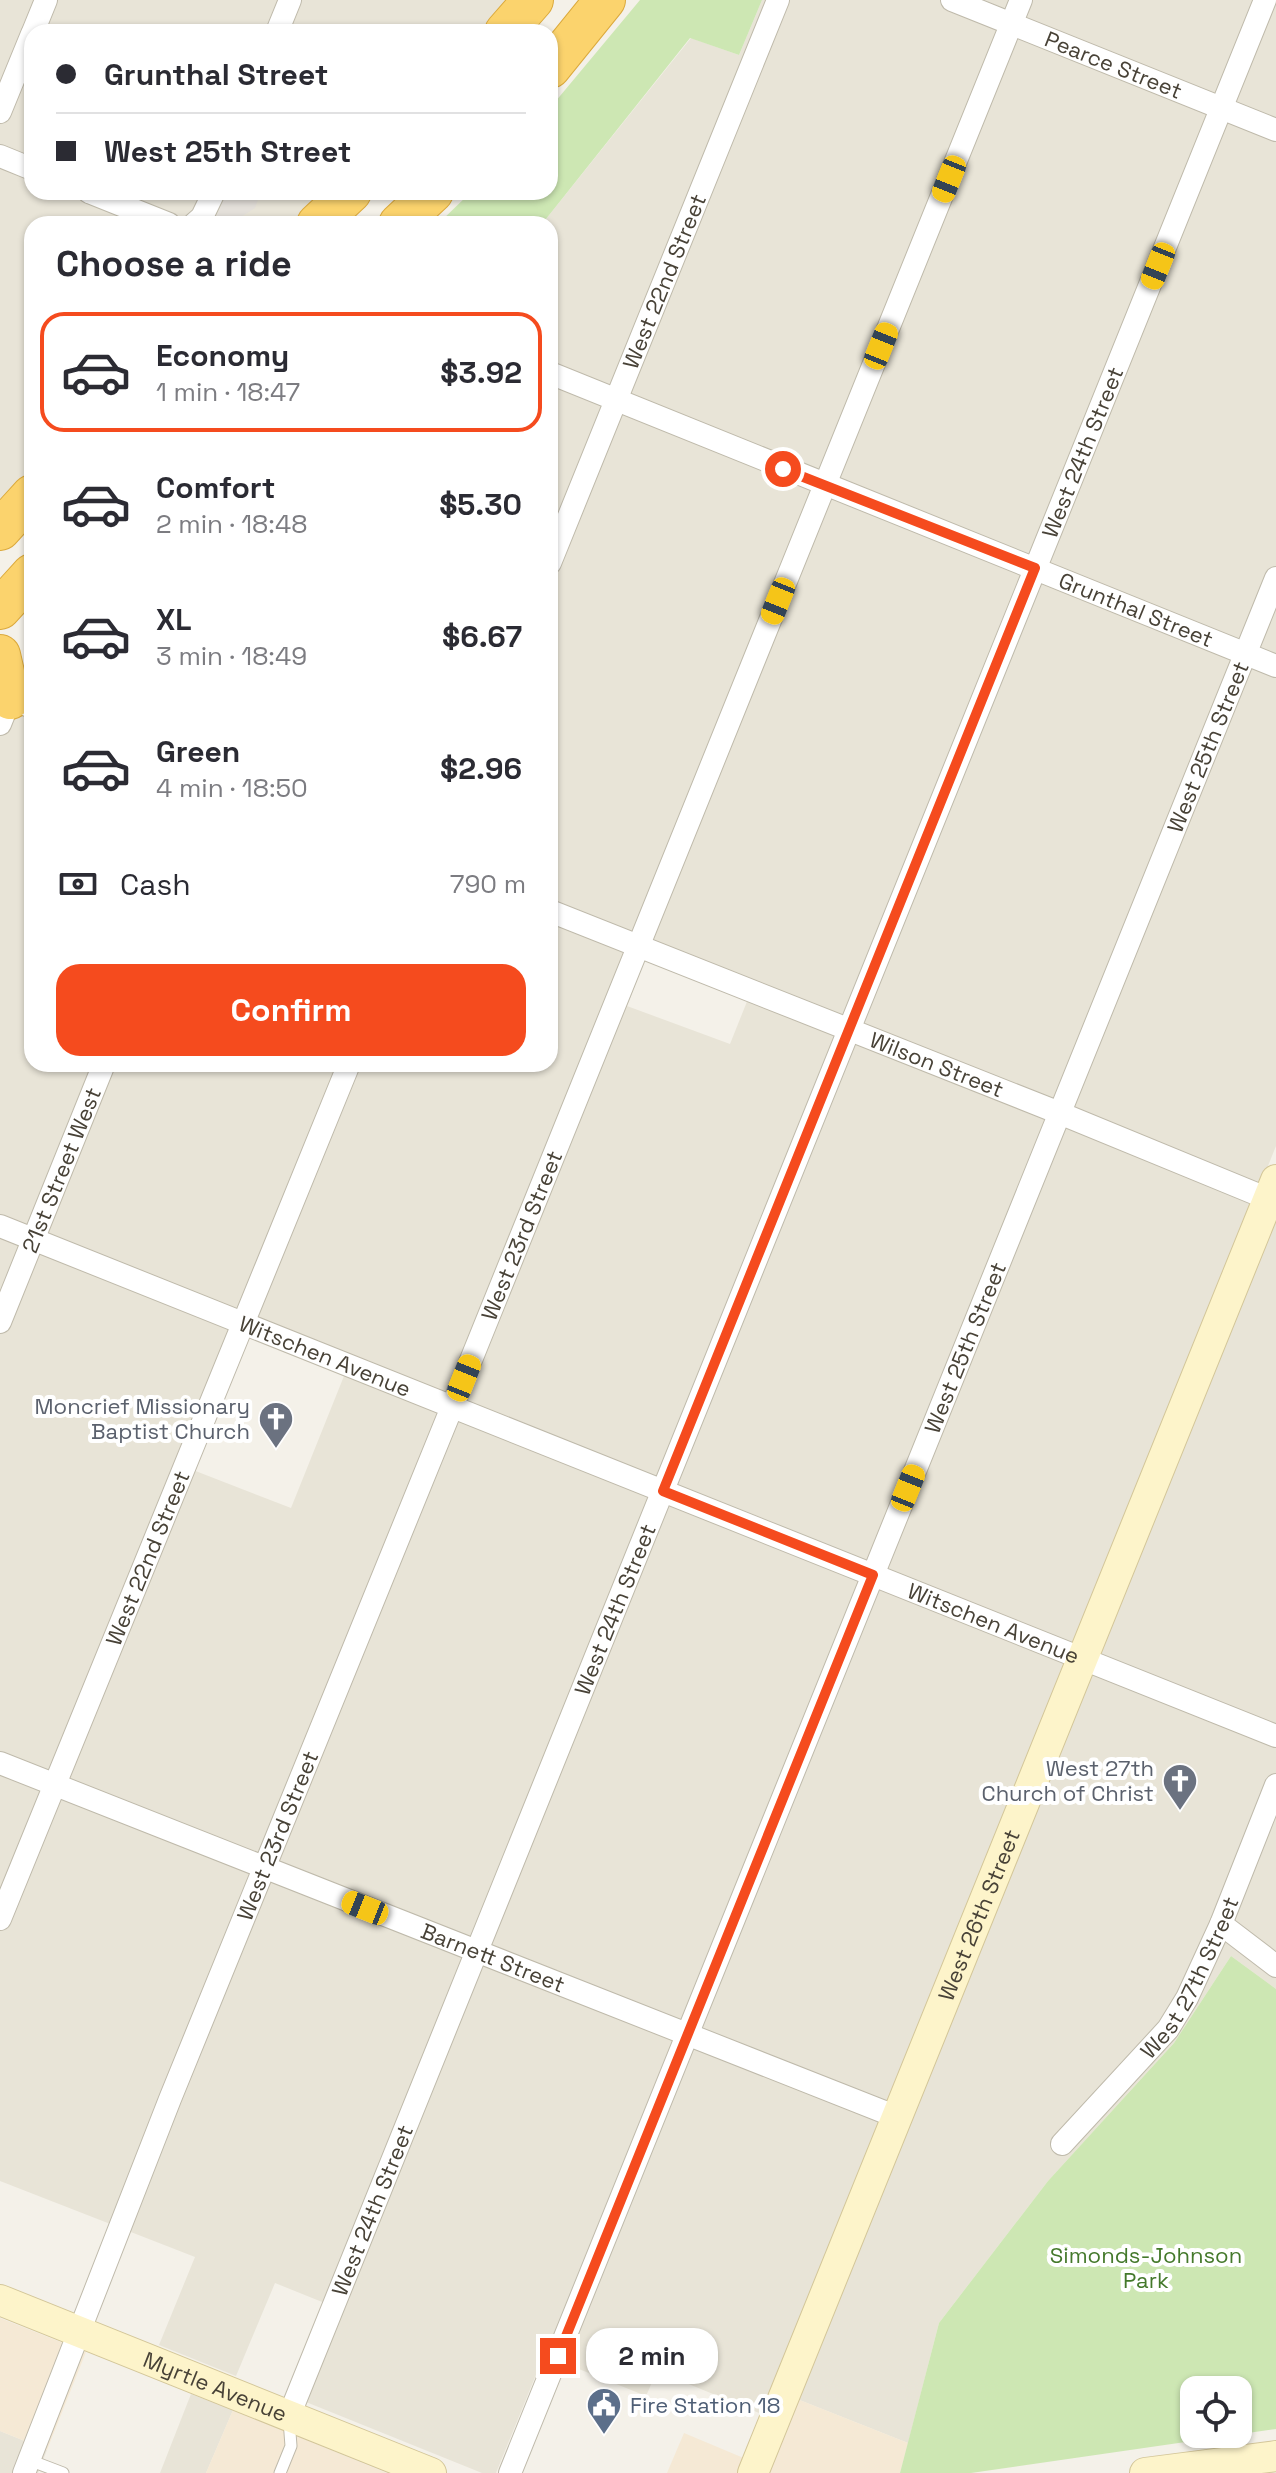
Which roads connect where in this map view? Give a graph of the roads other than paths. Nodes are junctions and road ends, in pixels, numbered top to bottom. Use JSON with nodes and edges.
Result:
{"nodes":[{"id":1,"x":46,"y":0,"type":"edge"},
{"id":2,"x":290,"y":0,"type":"edge"},
{"id":3,"x":533,"y":0,"type":"edge"},
{"id":4,"x":605,"y":0,"type":"edge"},
{"id":5,"x":778,"y":0,"type":"edge"},
{"id":6,"x":952,"y":0,"type":"edge"},
{"id":7,"x":1021,"y":0,"type":"edge"},
{"id":8,"x":1265,"y":0,"type":"edge"},
{"id":9,"x":1011,"y":23,"type":"junction"},
{"id":10,"x":36,"y":24,"type":"edge"},
{"id":11,"x":280,"y":24,"type":"edge"},
{"id":12,"x":512,"y":24,"type":"edge"},
{"id":13,"x":24,"y":53,"type":"edge"},
{"id":14,"x":558,"y":58,"type":"edge"},
{"id":15,"x":1221,"y":108,"type":"junction"},
{"id":16,"x":0,"y":112,"type":"edge"},
{"id":17,"x":1276,"y":130,"type":"edge"},
{"id":18,"x":0,"y":156,"type":"edge"},
{"id":19,"x":24,"y":166,"type":"edge"},
{"id":20,"x":109,"y":200,"type":"edge"},
{"id":21,"x":342,"y":200,"type":"edge"},
{"id":22,"x":424,"y":200,"type":"edge"},
{"id":23,"x":149,"y":216,"type":"edge"},
{"id":24,"x":326,"y":216,"type":"edge"},
{"id":25,"x":408,"y":216,"type":"edge"},
{"id":26,"x":558,"y":376,"type":"edge"},
{"id":27,"x":615,"y":400,"type":"junction"},
{"id":28,"x":825,"y":486,"type":"junction"},
{"id":29,"x":558,"y":543,"type":"edge"},
{"id":30,"x":1035,"y":568,"type":"junction"},
{"id":31,"x":1276,"y":578,"type":"edge"},
{"id":32,"x":24,"y":584,"type":"edge"},
{"id":33,"x":1,"y":613,"type":"edge"},
{"id":34,"x":1245,"y":654,"type":"junction"},
{"id":35,"x":0,"y":655,"type":"edge"},
{"id":36,"x":1276,"y":666,"type":"edge"},
{"id":37,"x":10,"y":706,"type":"edge"},
{"id":38,"x":558,"y":914,"type":"edge"},
{"id":39,"x":638,"y":945,"type":"junction"},
{"id":40,"x":849,"y":1030,"type":"junction"},
{"id":41,"x":101,"y":1072,"type":"edge"},
{"id":42,"x":346,"y":1072,"type":"edge"},
{"id":43,"x":1060,"y":1114,"type":"junction"},
{"id":44,"x":1273,"y":1194,"type":"edge"},
{"id":45,"x":0,"y":1226,"type":"edge"},
{"id":46,"x":34,"y":1239,"type":"junction"},
{"id":47,"x":0,"y":1322,"type":"edge"},
{"id":48,"x":242,"y":1323,"type":"junction"},
{"id":49,"x":452,"y":1407,"type":"junction"},
{"id":50,"x":663,"y":1491,"type":"junction"},
{"id":51,"x":873,"y":1575,"type":"junction"},
{"id":52,"x":1082,"y":1659,"type":"junction"},
{"id":53,"x":1276,"y":1736,"type":"edge"},
{"id":54,"x":0,"y":1763,"type":"edge"},
{"id":55,"x":56,"y":1784,"type":"junction"},
{"id":56,"x":1276,"y":1785,"type":"edge"},
{"id":57,"x":265,"y":1869,"type":"junction"},
{"id":58,"x":0,"y":1919,"type":"edge"},
{"id":59,"x":1221,"y":1924,"type":"junction"},
{"id":60,"x":476,"y":1952,"type":"junction"},
{"id":61,"x":1276,"y":1966,"type":"edge"},
{"id":62,"x":688,"y":2035,"type":"junction"},
{"id":63,"x":897,"y":2117,"type":"junction"},
{"id":64,"x":1062,"y":2144,"type":"dead end"},
{"id":65,"x":0,"y":2300,"type":"edge"},
{"id":66,"x":79,"y":2331,"type":"junction"},
{"id":67,"x":289,"y":2416,"type":"junction"},
{"id":68,"x":1259,"y":2463,"type":"edge"},
{"id":69,"x":27,"y":2466,"type":"edge"},
{"id":70,"x":63,"y":2473,"type":"edge"},
{"id":71,"x":280,"y":2473,"type":"edge"},
{"id":72,"x":431,"y":2473,"type":"edge"},
{"id":73,"x":510,"y":2473,"type":"edge"},
{"id":74,"x":753,"y":2473,"type":"edge"},
{"id":75,"x":1145,"y":2473,"type":"edge"}],
"edges":[{"from":1,"to":10,"type":"street"},
{"from":2,"to":11,"type":"street"},
{"from":3,"to":12,"type":"highway"},
{"from":4,"to":14,"type":"highway"},
{"from":5,"to":27,"type":"street","name":"West 22nd Street"},
{"from":6,"to":9,"type":"street","name":"Pearce Street"},
{"from":7,"to":9,"type":"street","name":"West 23rd Street"},
{"from":8,"to":15,"type":"street","name":"West 24th Street"},
{"from":9,"to":15,"type":"street","name":"Pearce Street"},
{"from":9,"to":28,"type":"street","name":"West 23rd Street"},
{"from":13,"to":16,"type":"street"},
{"from":15,"to":17,"type":"street","name":"Pearce Street"},
{"from":15,"to":30,"type":"street","name":"West 24th Street"},
{"from":18,"to":19,"type":"street"},
{"from":20,"to":23,"type":"street"},
{"from":21,"to":24,"type":"highway"},
{"from":22,"to":25,"type":"highway"},
{"from":26,"to":27,"type":"street","name":"Grunthal Street"},
{"from":27,"to":28,"type":"street","name":"Grunthal Street"},
{"from":27,"to":29,"type":"street","name":"West 22nd Street"},
{"from":28,"to":30,"type":"street","name":"Grunthal Street"},
{"from":28,"to":39,"type":"street","name":"West 23rd Street"},
{"from":30,"to":34,"type":"street","name":"Grunthal Street"},
{"from":30,"to":40,"type":"street","name":"West 24th Street"},
{"from":31,"to":34,"type":"street","name":"West 25th Street"},
{"from":32,"to":33,"type":"highway"},
{"from":34,"to":36,"type":"street","name":"Grunthal Street"},
{"from":34,"to":43,"type":"street","name":"West 25th Street"},
{"from":35,"to":37,"type":"highway"},
{"from":38,"to":39,"type":"street","name":"Wilson Street"},
{"from":39,"to":40,"type":"street","name":"Wilson Street"},
{"from":39,"to":49,"type":"street","name":"West 23rd Street"},
{"from":40,"to":43,"type":"street","name":"Wilson Street"},
{"from":40,"to":50,"type":"street","name":"West 24th Street"},
{"from":41,"to":46,"type":"street","name":"21st Street West"},
{"from":42,"to":48,"type":"street","name":"West 22nd Street"},
{"from":43,"to":44,"type":"street","name":"Wilson Street"},
{"from":43,"to":51,"type":"street","name":"West 25th Street"},
{"from":44,"to":52,"type":"main road","name":"West 26th Street"},
{"from":45,"to":46,"type":"street","name":"Witschen Avenue"},
{"from":46,"to":47,"type":"street","name":"21st Street West"},
{"from":46,"to":48,"type":"street","name":"Witschen Avenue"},
{"from":48,"to":49,"type":"street","name":"Witschen Avenue"},
{"from":48,"to":55,"type":"street","name":"West 22nd Street"},
{"from":49,"to":50,"type":"street","name":"Witschen Avenue"},
{"from":49,"to":57,"type":"street","name":"West 23rd Street"},
{"from":50,"to":51,"type":"street","name":"Witschen Avenue"},
{"from":50,"to":60,"type":"street","name":"West 24th Street"},
{"from":51,"to":52,"type":"street","name":"Witschen Avenue"},
{"from":51,"to":62,"type":"street","name":"West 25th Street"},
{"from":52,"to":53,"type":"street","name":"Witschen Avenue"},
{"from":52,"to":63,"type":"main road","name":"West 26th Street"},
{"from":54,"to":55,"type":"street","name":"Barnett Street"},
{"from":55,"to":57,"type":"street","name":"Barnett Street"},
{"from":55,"to":58,"type":"street","name":"West 22nd Street"},
{"from":56,"to":59,"type":"street","name":"West 27th Street"},
{"from":57,"to":60,"type":"street","name":"Barnett Street"},
{"from":57,"to":66,"type":"street","name":"West 23rd Street"},
{"from":59,"to":61,"type":"street"},
{"from":59,"to":64,"type":"street","name":"West 27th Street"},
{"from":60,"to":62,"type":"street","name":"Barnett Street"},
{"from":60,"to":67,"type":"street","name":"West 24th Street"},
{"from":62,"to":63,"type":"street","name":"Barnett Street"},
{"from":62,"to":73,"type":"street","name":"West 25th Street"},
{"from":63,"to":74,"type":"main road","name":"West 26th Street"},
{"from":65,"to":66,"type":"main road","name":"Myrtle Avenue"},
{"from":66,"to":67,"type":"main road","name":"Myrtle Avenue"},
{"from":66,"to":69,"type":"street","name":"West 23rd Street"},
{"from":67,"to":71,"type":"lane"},
{"from":67,"to":72,"type":"main road","name":"Myrtle Avenue"},
{"from":68,"to":75,"type":"main road"},
{"from":69,"to":70,"type":"lane"}]}
